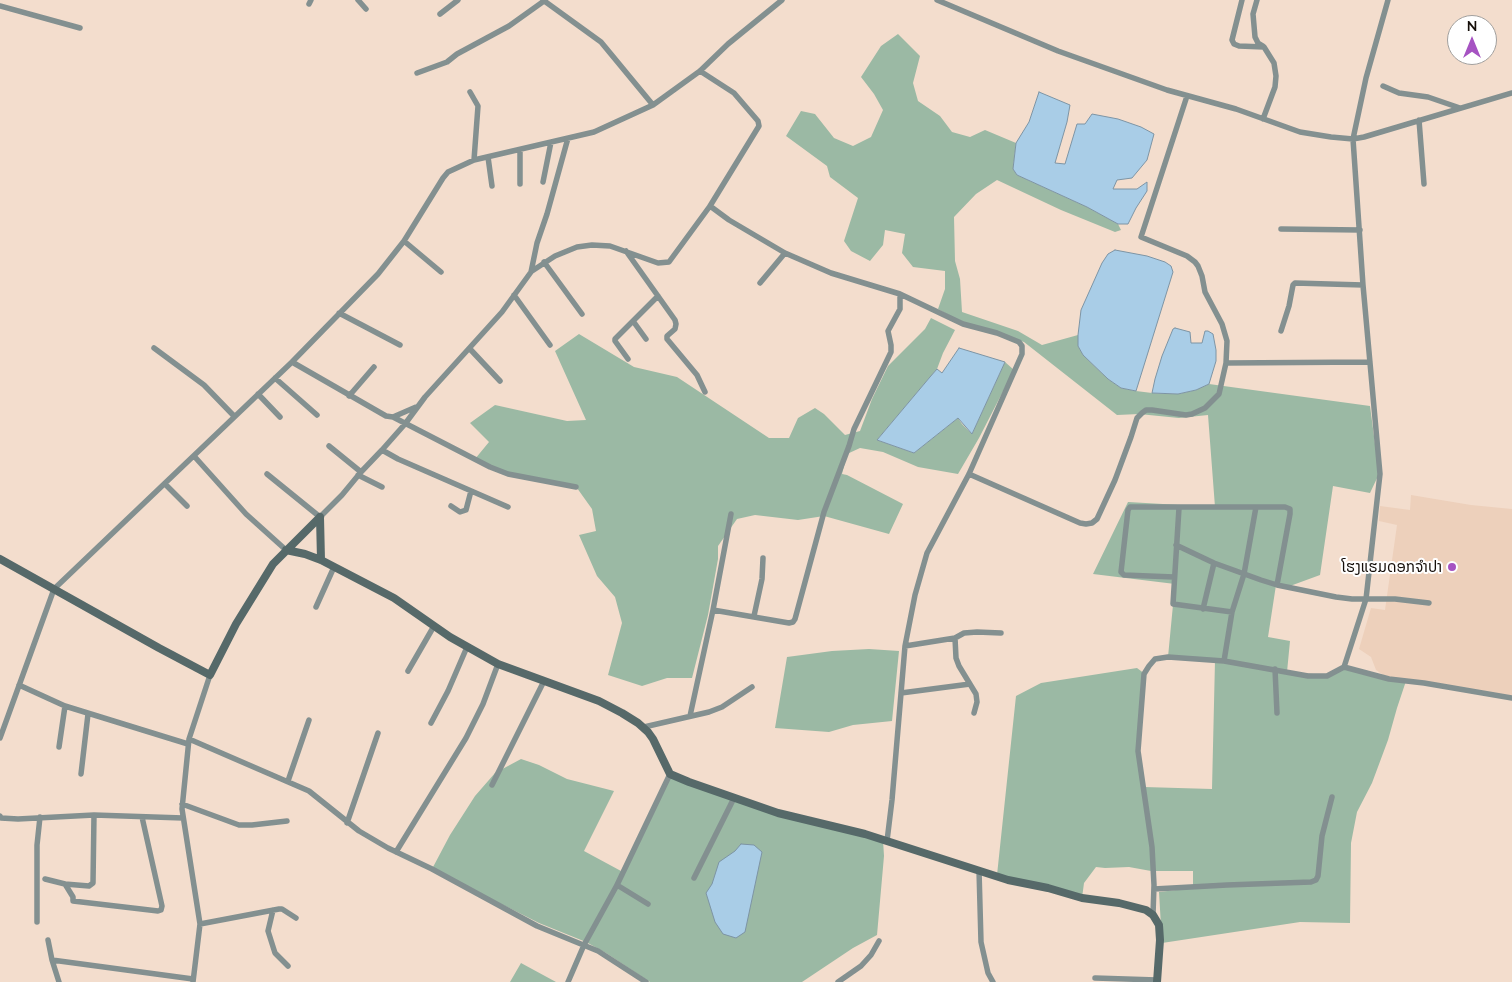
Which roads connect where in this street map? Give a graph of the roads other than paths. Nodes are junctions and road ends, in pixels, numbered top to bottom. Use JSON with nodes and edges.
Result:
{"nodes":[{"id":1,"x":358,"y":0,"type":"edge"},
{"id":2,"x":458,"y":0,"type":"edge"},
{"id":3,"x":543,"y":0,"type":"edge"},
{"id":4,"x":782,"y":0,"type":"edge"},
{"id":5,"x":937,"y":0,"type":"edge"},
{"id":6,"x":1242,"y":0,"type":"edge"},
{"id":7,"x":1257,"y":0,"type":"edge"},
{"id":8,"x":1388,"y":0,"type":"edge"},
{"id":9,"x":0,"y":6,"type":"edge"},
{"id":10,"x":366,"y":9,"type":"dead end"},
{"id":11,"x":440,"y":14,"type":"dead end"},
{"id":12,"x":80,"y":28,"type":"dead end"},
{"id":13,"x":1264,"y":47,"type":"junction"},
{"id":14,"x":700,"y":71,"type":"junction"},
{"id":15,"x":417,"y":73,"type":"dead end"},
{"id":16,"x":1383,"y":86,"type":"dead end"},
{"id":17,"x":470,"y":92,"type":"dead end"},
{"id":18,"x":1512,"y":93,"type":"edge"},
{"id":19,"x":1187,"y":96,"type":"junction"},
{"id":20,"x":653,"y":104,"type":"junction"},
{"id":21,"x":1460,"y":108,"type":"junction"},
{"id":22,"x":1263,"y":119,"type":"junction"},
{"id":23,"x":1419,"y":120,"type":"junction"},
{"id":24,"x":568,"y":138,"type":"junction"},
{"id":25,"x":1354,"y":139,"type":"junction"},
{"id":26,"x":551,"y":142,"type":"junction"},
{"id":27,"x":520,"y":150,"type":"junction"},
{"id":28,"x":488,"y":157,"type":"junction"},
{"id":29,"x":474,"y":160,"type":"junction"},
{"id":30,"x":544,"y":182,"type":"dead end"},
{"id":31,"x":520,"y":184,"type":"dead end"},
{"id":32,"x":1424,"y":184,"type":"dead end"},
{"id":33,"x":492,"y":186,"type":"dead end"},
{"id":34,"x":710,"y":206,"type":"junction"},
{"id":35,"x":1281,"y":229,"type":"dead end"},
{"id":36,"x":1360,"y":230,"type":"junction"},
{"id":37,"x":404,"y":241,"type":"junction"},
{"id":38,"x":626,"y":251,"type":"junction"},
{"id":39,"x":785,"y":253,"type":"junction"},
{"id":40,"x":544,"y":262,"type":"junction"},
{"id":41,"x":441,"y":272,"type":"dead end"},
{"id":42,"x":531,"y":272,"type":"junction"},
{"id":43,"x":760,"y":283,"type":"dead end"},
{"id":44,"x":1363,"y":285,"type":"junction"},
{"id":45,"x":900,"y":294,"type":"junction"},
{"id":46,"x":514,"y":295,"type":"junction"},
{"id":47,"x":658,"y":296,"type":"junction"},
{"id":48,"x":339,"y":313,"type":"junction"},
{"id":49,"x":582,"y":314,"type":"dead end"},
{"id":50,"x":633,"y":321,"type":"junction"},
{"id":51,"x":1281,"y":331,"type":"dead end"},
{"id":52,"x":646,"y":339,"type":"dead end"},
{"id":53,"x":400,"y":345,"type":"dead end"},
{"id":54,"x":550,"y":345,"type":"dead end"},
{"id":55,"x":154,"y":348,"type":"dead end"},
{"id":56,"x":470,"y":349,"type":"junction"},
{"id":57,"x":628,"y":359,"type":"dead end"},
{"id":58,"x":292,"y":362,"type":"junction"},
{"id":59,"x":1370,"y":362,"type":"junction"},
{"id":60,"x":1226,"y":363,"type":"junction"},
{"id":61,"x":374,"y":367,"type":"dead end"},
{"id":62,"x":275,"y":378,"type":"junction"},
{"id":63,"x":500,"y":381,"type":"dead end"},
{"id":64,"x":705,"y":392,"type":"dead end"},
{"id":65,"x":258,"y":394,"type":"junction"},
{"id":66,"x":349,"y":396,"type":"junction"},
{"id":67,"x":417,"y":407,"type":"junction"},
{"id":68,"x":317,"y":415,"type":"dead end"},
{"id":69,"x":234,"y":416,"type":"junction"},
{"id":70,"x":280,"y":417,"type":"dead end"},
{"id":71,"x":393,"y":417,"type":"junction"},
{"id":72,"x":406,"y":424,"type":"junction"},
{"id":73,"x":329,"y":446,"type":"dead end"},
{"id":74,"x":382,"y":450,"type":"junction"},
{"id":75,"x":194,"y":456,"type":"junction"},
{"id":76,"x":359,"y":473,"type":"junction"},
{"id":77,"x":267,"y":474,"type":"dead end"},
{"id":78,"x":969,"y":474,"type":"junction"},
{"id":79,"x":165,"y":484,"type":"junction"},
{"id":80,"x":576,"y":486,"type":"dead end"},
{"id":81,"x":382,"y":488,"type":"dead end"},
{"id":82,"x":472,"y":491,"type":"junction"},
{"id":83,"x":187,"y":506,"type":"dead end"},
{"id":84,"x":452,"y":506,"type":"dead end"},
{"id":85,"x":508,"y":507,"type":"dead end"},
{"id":86,"x":1256,"y":507,"type":"junction"},
{"id":87,"x":1178,"y":508,"type":"junction"},
{"id":88,"x":731,"y":514,"type":"dead end"},
{"id":89,"x":320,"y":516,"type":"junction"},
{"id":90,"x":1176,"y":545,"type":"junction"},
{"id":91,"x":286,"y":550,"type":"junction"},
{"id":92,"x":764,"y":558,"type":"dead end"},
{"id":93,"x":0,"y":559,"type":"edge"},
{"id":94,"x":321,"y":560,"type":"junction"},
{"id":95,"x":1214,"y":562,"type":"junction"},
{"id":96,"x":334,"y":567,"type":"junction"},
{"id":97,"x":1244,"y":574,"type":"junction"},
{"id":98,"x":1174,"y":577,"type":"junction"},
{"id":99,"x":1277,"y":584,"type":"junction"},
{"id":100,"x":54,"y":589,"type":"junction"},
{"id":101,"x":1366,"y":599,"type":"junction"},
{"id":102,"x":1429,"y":603,"type":"dead end"},
{"id":103,"x":316,"y":607,"type":"dead end"},
{"id":104,"x":1203,"y":609,"type":"junction"},
{"id":105,"x":713,"y":610,"type":"junction"},
{"id":106,"x":1232,"y":612,"type":"junction"},
{"id":107,"x":754,"y":616,"type":"junction"},
{"id":108,"x":434,"y":626,"type":"junction"},
{"id":109,"x":1001,"y":634,"type":"dead end"},
{"id":110,"x":955,"y":638,"type":"junction"},
{"id":111,"x":906,"y":646,"type":"junction"},
{"id":112,"x":467,"y":647,"type":"junction"},
{"id":113,"x":1224,"y":661,"type":"junction"},
{"id":114,"x":498,"y":664,"type":"junction"},
{"id":115,"x":1344,"y":667,"type":"junction"},
{"id":116,"x":1275,"y":670,"type":"junction"},
{"id":117,"x":408,"y":671,"type":"dead end"},
{"id":118,"x":210,"y":675,"type":"junction"},
{"id":119,"x":544,"y":681,"type":"junction"},
{"id":120,"x":970,"y":684,"type":"junction"},
{"id":121,"x":19,"y":685,"type":"junction"},
{"id":122,"x":752,"y":688,"type":"dead end"},
{"id":123,"x":901,"y":693,"type":"junction"},
{"id":124,"x":1512,"y":698,"type":"edge"},
{"id":125,"x":65,"y":706,"type":"junction"},
{"id":126,"x":974,"y":713,"type":"dead end"},
{"id":127,"x":1277,"y":713,"type":"dead end"},
{"id":128,"x":88,"y":714,"type":"junction"},
{"id":129,"x":690,"y":716,"type":"junction"},
{"id":130,"x":309,"y":720,"type":"dead end"},
{"id":131,"x":431,"y":724,"type":"dead end"},
{"id":132,"x":644,"y":727,"type":"junction"},
{"id":133,"x":378,"y":733,"type":"dead end"},
{"id":134,"x":0,"y":738,"type":"edge"},
{"id":135,"x":189,"y":741,"type":"junction"},
{"id":136,"x":59,"y":746,"type":"dead end"},
{"id":137,"x":81,"y":774,"type":"dead end"},
{"id":138,"x":670,"y":774,"type":"junction"},
{"id":139,"x":288,"y":781,"type":"junction"},
{"id":140,"x":492,"y":785,"type":"dead end"},
{"id":141,"x":1332,"y":797,"type":"dead end"},
{"id":142,"x":734,"y":798,"type":"junction"},
{"id":143,"x":182,"y":804,"type":"junction"},
{"id":144,"x":94,"y":815,"type":"junction"},
{"id":145,"x":0,"y":816,"type":"edge"},
{"id":146,"x":40,"y":817,"type":"junction"},
{"id":147,"x":142,"y":817,"type":"junction"},
{"id":148,"x":183,"y":818,"type":"junction"},
{"id":149,"x":287,"y":821,"type":"dead end"},
{"id":150,"x":347,"y":822,"type":"junction"},
{"id":151,"x":887,"y":841,"type":"junction"},
{"id":152,"x":396,"y":852,"type":"junction"},
{"id":153,"x":979,"y":870,"type":"junction"},
{"id":154,"x":694,"y":878,"type":"dead end"},
{"id":155,"x":45,"y":879,"type":"dead end"},
{"id":156,"x":65,"y":884,"type":"junction"},
{"id":157,"x":617,"y":885,"type":"junction"},
{"id":158,"x":1154,"y":889,"type":"junction"},
{"id":159,"x":648,"y":904,"type":"dead end"},
{"id":160,"x":273,"y":910,"type":"junction"},
{"id":161,"x":1153,"y":915,"type":"junction"},
{"id":162,"x":296,"y":918,"type":"dead end"},
{"id":163,"x":37,"y":922,"type":"dead end"},
{"id":164,"x":200,"y":924,"type":"junction"},
{"id":165,"x":48,"y":940,"type":"dead end"},
{"id":166,"x":880,"y":941,"type":"dead end"},
{"id":167,"x":584,"y":944,"type":"junction"},
{"id":168,"x":52,"y":960,"type":"junction"},
{"id":169,"x":288,"y":966,"type":"dead end"},
{"id":170,"x":1095,"y":978,"type":"dead end"},
{"id":171,"x":193,"y":981,"type":"edge"},
{"id":172,"x":1157,"y":981,"type":"edge"},
{"id":173,"x":59,"y":982,"type":"edge"},
{"id":174,"x":568,"y":982,"type":"edge"},
{"id":175,"x":646,"y":982,"type":"edge"},
{"id":176,"x":838,"y":982,"type":"edge"},
{"id":177,"x":993,"y":982,"type":"edge"}],
"edges":[{"from":1,"to":10,"type":"street"},
{"from":2,"to":11,"type":"street"},
{"from":3,"to":15,"type":"street"},
{"from":3,"to":20,"type":"street"},
{"from":4,"to":14,"type":"street"},
{"from":5,"to":19,"type":"street"},
{"from":6,"to":13,"type":"street"},
{"from":7,"to":13,"type":"street"},
{"from":8,"to":25,"type":"street"},
{"from":9,"to":12,"type":"street"},
{"from":13,"to":22,"type":"street"},
{"from":14,"to":20,"type":"street"},
{"from":14,"to":34,"type":"street"},
{"from":16,"to":21,"type":"street"},
{"from":17,"to":29,"type":"street"},
{"from":18,"to":21,"type":"street"},
{"from":19,"to":22,"type":"street"},
{"from":19,"to":60,"type":"street"},
{"from":20,"to":24,"type":"street"},
{"from":21,"to":23,"type":"street"},
{"from":22,"to":25,"type":"street"},
{"from":23,"to":25,"type":"street"},
{"from":23,"to":32,"type":"street"},
{"from":24,"to":26,"type":"street"},
{"from":24,"to":42,"type":"street"},
{"from":25,"to":36,"type":"street"},
{"from":26,"to":27,"type":"street"},
{"from":26,"to":30,"type":"street"},
{"from":27,"to":28,"type":"street"},
{"from":27,"to":31,"type":"street"},
{"from":28,"to":29,"type":"street"},
{"from":28,"to":33,"type":"street"},
{"from":29,"to":37,"type":"street"},
{"from":34,"to":38,"type":"street"},
{"from":34,"to":39,"type":"street"},
{"from":35,"to":36,"type":"street"},
{"from":36,"to":44,"type":"street"},
{"from":37,"to":41,"type":"street"},
{"from":37,"to":48,"type":"street"},
{"from":38,"to":40,"type":"street"},
{"from":38,"to":47,"type":"street"},
{"from":39,"to":43,"type":"street"},
{"from":39,"to":45,"type":"street"},
{"from":40,"to":42,"type":"street"},
{"from":40,"to":49,"type":"street"},
{"from":42,"to":46,"type":"street"},
{"from":44,"to":51,"type":"street"},
{"from":44,"to":59,"type":"street"},
{"from":45,"to":78,"type":"street"},
{"from":45,"to":107,"type":"street"},
{"from":46,"to":54,"type":"street"},
{"from":46,"to":56,"type":"street"},
{"from":47,"to":50,"type":"street"},
{"from":47,"to":64,"type":"street"},
{"from":48,"to":53,"type":"street"},
{"from":48,"to":58,"type":"street"},
{"from":50,"to":52,"type":"street"},
{"from":50,"to":57,"type":"street"},
{"from":55,"to":69,"type":"street"},
{"from":56,"to":63,"type":"street"},
{"from":56,"to":67,"type":"street"},
{"from":58,"to":62,"type":"street"},
{"from":58,"to":66,"type":"street"},
{"from":59,"to":60,"type":"street"},
{"from":59,"to":101,"type":"street"},
{"from":60,"to":78,"type":"street"},
{"from":61,"to":66,"type":"street"},
{"from":62,"to":65,"type":"street"},
{"from":62,"to":68,"type":"street"},
{"from":65,"to":69,"type":"street"},
{"from":65,"to":70,"type":"street"},
{"from":66,"to":71,"type":"street"},
{"from":67,"to":71,"type":"street"},
{"from":67,"to":72,"type":"street"},
{"from":69,"to":75,"type":"street"},
{"from":71,"to":72,"type":"street"},
{"from":72,"to":74,"type":"street"},
{"from":72,"to":80,"type":"street"},
{"from":73,"to":76,"type":"street"},
{"from":74,"to":76,"type":"street"},
{"from":74,"to":82,"type":"street"},
{"from":75,"to":79,"type":"street"},
{"from":75,"to":91,"type":"street"},
{"from":76,"to":81,"type":"street"},
{"from":76,"to":89,"type":"street"},
{"from":77,"to":89,"type":"street"},
{"from":78,"to":111,"type":"street"},
{"from":79,"to":83,"type":"street"},
{"from":79,"to":100,"type":"street"},
{"from":82,"to":84,"type":"street"},
{"from":82,"to":85,"type":"street"},
{"from":86,"to":87,"type":"street"},
{"from":86,"to":97,"type":"street"},
{"from":86,"to":99,"type":"street"},
{"from":87,"to":90,"type":"street"},
{"from":87,"to":98,"type":"street"},
{"from":88,"to":105,"type":"street"},
{"from":89,"to":91,"type":"street"},
{"from":89,"to":94,"type":"street"},
{"from":90,"to":95,"type":"street"},
{"from":90,"to":98,"type":"street"},
{"from":91,"to":94,"type":"street"},
{"from":91,"to":118,"type":"street"},
{"from":92,"to":107,"type":"street"},
{"from":93,"to":100,"type":"street"},
{"from":94,"to":96,"type":"street"},
{"from":95,"to":97,"type":"street"},
{"from":95,"to":104,"type":"street"},
{"from":96,"to":103,"type":"street"},
{"from":96,"to":108,"type":"street"},
{"from":97,"to":99,"type":"street"},
{"from":97,"to":106,"type":"street"},
{"from":98,"to":104,"type":"street"},
{"from":99,"to":101,"type":"street"},
{"from":100,"to":118,"type":"street"},
{"from":100,"to":121,"type":"street"},
{"from":101,"to":102,"type":"street"},
{"from":101,"to":115,"type":"street"},
{"from":104,"to":106,"type":"street"},
{"from":105,"to":107,"type":"street"},
{"from":105,"to":129,"type":"street"},
{"from":106,"to":113,"type":"street"},
{"from":108,"to":112,"type":"street"},
{"from":108,"to":117,"type":"street"},
{"from":109,"to":110,"type":"street"},
{"from":110,"to":111,"type":"street"},
{"from":110,"to":120,"type":"street"},
{"from":111,"to":123,"type":"street"},
{"from":112,"to":114,"type":"street"},
{"from":112,"to":131,"type":"street"},
{"from":113,"to":116,"type":"street"},
{"from":113,"to":158,"type":"street"},
{"from":114,"to":119,"type":"street"},
{"from":114,"to":152,"type":"street"},
{"from":115,"to":116,"type":"street"},
{"from":115,"to":124,"type":"street"},
{"from":116,"to":127,"type":"street"},
{"from":118,"to":135,"type":"street"},
{"from":119,"to":132,"type":"street"},
{"from":119,"to":140,"type":"street"},
{"from":120,"to":123,"type":"street"},
{"from":120,"to":126,"type":"street"},
{"from":121,"to":125,"type":"street"},
{"from":121,"to":134,"type":"street"},
{"from":122,"to":129,"type":"street"},
{"from":123,"to":151,"type":"street"},
{"from":125,"to":128,"type":"street"},
{"from":125,"to":136,"type":"street"},
{"from":128,"to":135,"type":"street"},
{"from":128,"to":137,"type":"street"},
{"from":129,"to":132,"type":"street"},
{"from":130,"to":139,"type":"street"},
{"from":132,"to":138,"type":"street"},
{"from":133,"to":150,"type":"street"},
{"from":135,"to":139,"type":"street"},
{"from":135,"to":143,"type":"street"},
{"from":138,"to":142,"type":"street"},
{"from":138,"to":157,"type":"street"},
{"from":139,"to":150,"type":"street"},
{"from":141,"to":158,"type":"street"},
{"from":142,"to":151,"type":"street"},
{"from":142,"to":154,"type":"street"},
{"from":143,"to":148,"type":"street"},
{"from":143,"to":149,"type":"street"},
{"from":144,"to":146,"type":"street"},
{"from":144,"to":147,"type":"street"},
{"from":144,"to":156,"type":"street"},
{"from":145,"to":146,"type":"street"},
{"from":146,"to":163,"type":"street"},
{"from":147,"to":148,"type":"street"},
{"from":147,"to":156,"type":"street"},
{"from":148,"to":164,"type":"street"},
{"from":150,"to":152,"type":"street"},
{"from":151,"to":153,"type":"street"},
{"from":152,"to":167,"type":"street"},
{"from":153,"to":161,"type":"street"},
{"from":153,"to":177,"type":"street"},
{"from":155,"to":156,"type":"street"},
{"from":157,"to":159,"type":"street"},
{"from":157,"to":167,"type":"street"},
{"from":158,"to":161,"type":"street"},
{"from":160,"to":162,"type":"street"},
{"from":160,"to":164,"type":"street"},
{"from":160,"to":169,"type":"street"},
{"from":161,"to":172,"type":"street"},
{"from":164,"to":171,"type":"street"},
{"from":165,"to":168,"type":"street"},
{"from":166,"to":176,"type":"street"},
{"from":167,"to":174,"type":"street"},
{"from":167,"to":175,"type":"street"},
{"from":168,"to":171,"type":"street"},
{"from":168,"to":173,"type":"street"},
{"from":170,"to":172,"type":"street"}]}
